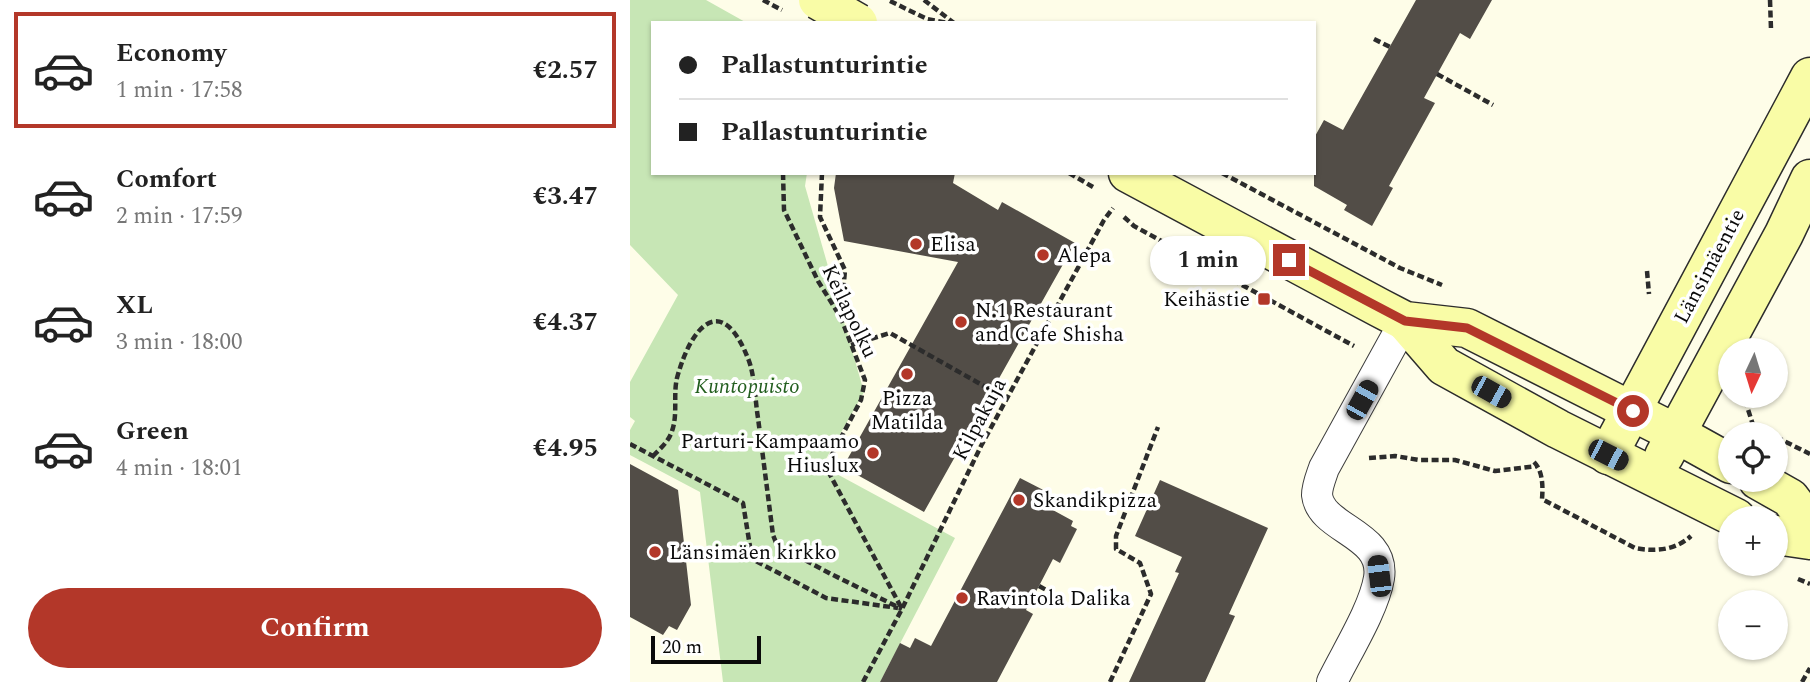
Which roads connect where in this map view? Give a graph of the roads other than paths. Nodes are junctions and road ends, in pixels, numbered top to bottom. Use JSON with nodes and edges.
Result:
{"nodes":[{"id":1,"x":818,"y":0,"type":"edge"},
{"id":2,"x":855,"y":21,"type":"edge"},
{"id":3,"x":1810,"y":77,"type":"edge"},
{"id":4,"x":1810,"y":179,"type":"edge"},
{"id":5,"x":1112,"y":192,"type":"edge"},
{"id":6,"x":1405,"y":321,"type":"junction"},
{"id":7,"x":1633,"y":411,"type":"junction"},
{"id":8,"x":1676,"y":434,"type":"junction"},
{"id":9,"x":1608,"y":455,"type":"junction"},
{"id":10,"x":1718,"y":457,"type":"edge"},
{"id":11,"x":1652,"y":477,"type":"junction"},
{"id":12,"x":1779,"y":492,"type":"edge"},
{"id":13,"x":1718,"y":509,"type":"edge"},
{"id":14,"x":1810,"y":525,"type":"edge"},
{"id":15,"x":1788,"y":537,"type":"edge"},
{"id":16,"x":1810,"y":540,"type":"edge"},
{"id":17,"x":1332,"y":682,"type":"edge"}],
"edges":[{"from":1,"to":2,"type":"street","bridge":true},
{"from":3,"to":7,"type":"street","name":"Länsimäentie"},
{"from":4,"to":8,"type":"street"},
{"from":5,"to":6,"type":"street"},
{"from":6,"to":7,"type":"street"},
{"from":6,"to":9,"type":"street"},
{"from":6,"to":17,"type":"street"},
{"from":7,"to":8,"type":"street"},
{"from":7,"to":9,"type":"street","name":"Länsimäentie"},
{"from":8,"to":10,"type":"street"},
{"from":8,"to":11,"type":"street"},
{"from":9,"to":11,"type":"street"},
{"from":11,"to":13,"type":"street"},
{"from":12,"to":14,"type":"street"},
{"from":15,"to":16,"type":"street"}]}
